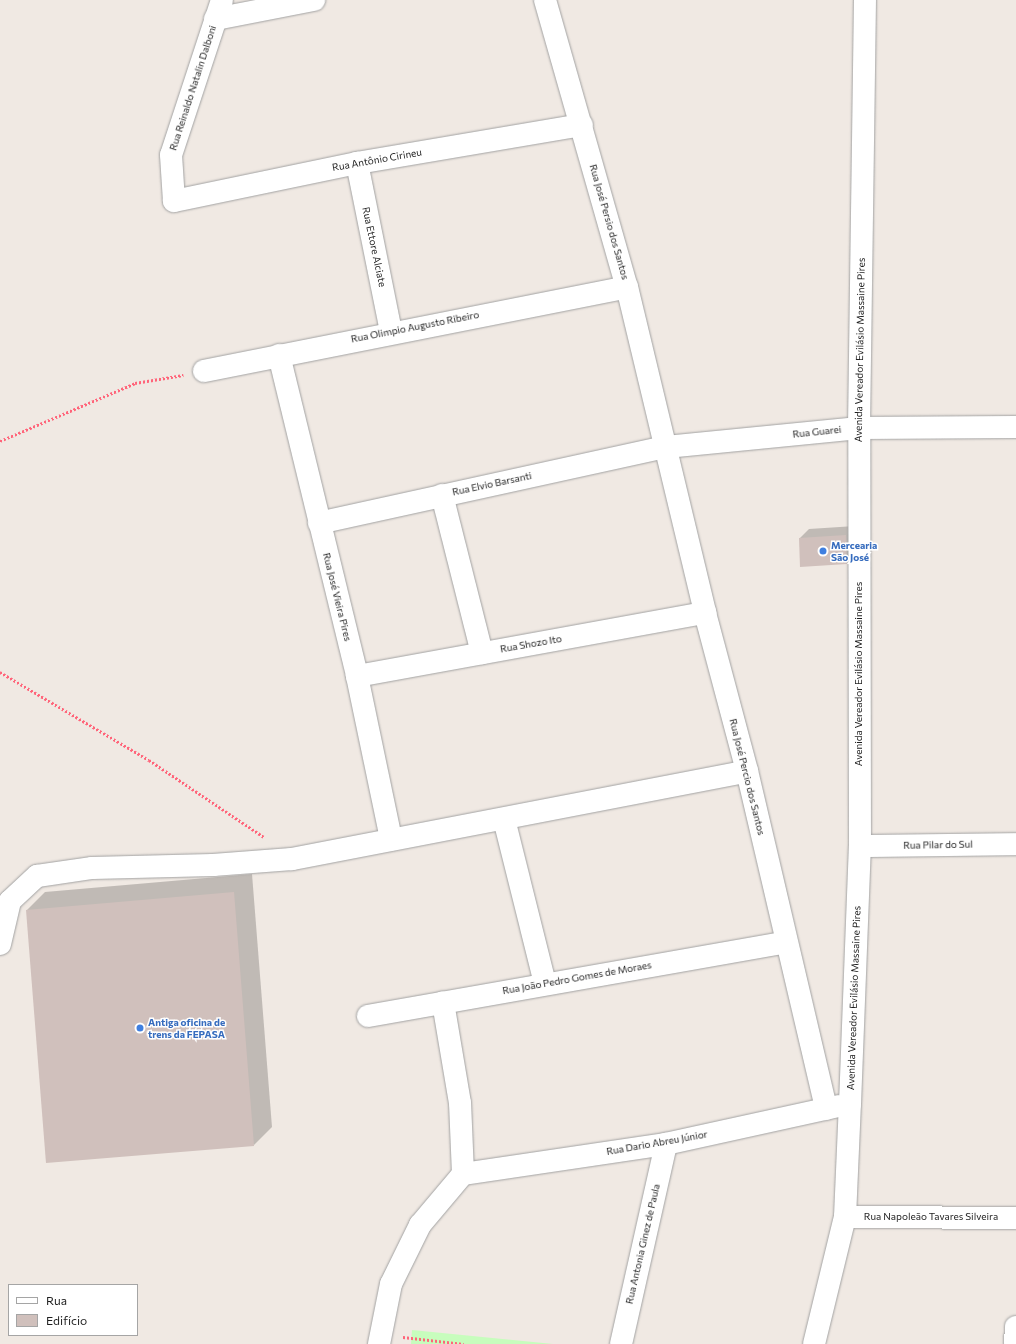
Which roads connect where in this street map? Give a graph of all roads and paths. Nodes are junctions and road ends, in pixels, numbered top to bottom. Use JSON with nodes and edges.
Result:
{"nodes":[{"id":1,"x":314,"y":0,"type":"edge"},
{"id":2,"x":545,"y":0,"type":"edge"},
{"id":3,"x":865,"y":0,"type":"edge"},
{"id":4,"x":219,"y":9,"type":"edge"},
{"id":5,"x":582,"y":125,"type":"junction"},
{"id":6,"x":357,"y":163,"type":"junction"},
{"id":7,"x":174,"y":201,"type":"joint"},
{"id":8,"x":627,"y":287,"type":"junction"},
{"id":9,"x":391,"y":331,"type":"junction"},
{"id":10,"x":279,"y":355,"type":"junction"},
{"id":11,"x":204,"y":371,"type":"joint"},
{"id":12,"x":1016,"y":427,"type":"edge"},
{"id":13,"x":859,"y":428,"type":"junction"},
{"id":14,"x":0,"y":441,"type":"edge"},
{"id":15,"x":666,"y":447,"type":"junction"},
{"id":16,"x":442,"y":495,"type":"junction"},
{"id":17,"x":319,"y":523,"type":"junction"},
{"id":18,"x":704,"y":613,"type":"junction"},
{"id":19,"x":482,"y":653,"type":"junction"},
{"id":20,"x":0,"y":672,"type":"edge"},
{"id":21,"x":357,"y":676,"type":"junction"},
{"id":22,"x":747,"y":770,"type":"junction"},
{"id":23,"x":504,"y":819,"type":"junction"},
{"id":24,"x":391,"y":840,"type":"junction"},
{"id":25,"x":1016,"y":844,"type":"edge"},
{"id":26,"x":860,"y":846,"type":"junction"},
{"id":27,"x":292,"y":859,"type":"junction"},
{"id":28,"x":786,"y":942,"type":"junction"},
{"id":29,"x":0,"y":944,"type":"edge"},
{"id":30,"x":545,"y":983,"type":"junction"},
{"id":31,"x":443,"y":1002,"type":"junction"},
{"id":32,"x":368,"y":1016,"type":"dead end"},
{"id":33,"x":850,"y":1104,"type":"junction"},
{"id":34,"x":826,"y":1109,"type":"junction"},
{"id":35,"x":666,"y":1144,"type":"junction"},
{"id":36,"x":463,"y":1174,"type":"junction"},
{"id":37,"x":845,"y":1217,"type":"junction"},
{"id":38,"x":1016,"y":1218,"type":"edge"},
{"id":39,"x":1016,"y":1327,"type":"edge"},
{"id":40,"x":427,"y":1340,"type":"dead end"},
{"id":41,"x":379,"y":1344,"type":"edge"},
{"id":42,"x":464,"y":1344,"type":"edge"},
{"id":43,"x":621,"y":1344,"type":"edge"},
{"id":44,"x":814,"y":1344,"type":"edge"},
{"id":45,"x":1015,"y":1344,"type":"edge"}],
"edges":[{"from":1,"to":4,"type":"street"},
{"from":2,"to":5,"type":"street","name":"Rua José Persio dos Santos"},
{"from":3,"to":13,"type":"street","name":"Avenida Vereador Evilásio Massaine Pires"},
{"from":4,"to":7,"type":"street","name":"Rua Reinaldo Natalin Dalboni"},
{"from":5,"to":6,"type":"street","name":"Rua Antônio Cirineu"},
{"from":5,"to":8,"type":"street","name":"Rua José Persio dos Santos"},
{"from":6,"to":7,"type":"street","name":"Rua Antônio Cirineu"},
{"from":6,"to":9,"type":"street","name":"Rua Ettore Alciate"},
{"from":8,"to":9,"type":"street","name":"Rua Olimpio Augusto Ribeiro"},
{"from":8,"to":15,"type":"street","name":"Rua José Persio dos Santos"},
{"from":9,"to":10,"type":"street","name":"Rua Olimpio Augusto Ribeiro"},
{"from":10,"to":11,"type":"street","name":"Rua Olimpio Augusto Ribeiro"},
{"from":10,"to":17,"type":"street","name":"Rua José Vieira Pires"},
{"from":11,"to":14,"type":"path"},
{"from":12,"to":13,"type":"street","name":"Rua Guarei"},
{"from":13,"to":15,"type":"street","name":"Rua Guarei"},
{"from":13,"to":26,"type":"street","name":"Avenida Vereador Evilásio Massaine Pires"},
{"from":15,"to":16,"type":"street","name":"Rua Elvio Barsanti"},
{"from":15,"to":18,"type":"street","name":"Rua José Percio dos Santos"},
{"from":16,"to":17,"type":"street","name":"Rua Elvio Barsanti"},
{"from":16,"to":19,"type":"street"},
{"from":17,"to":21,"type":"street","name":"Rua José Vieira Pires"},
{"from":18,"to":19,"type":"street","name":"Rua Shozo Ito"},
{"from":18,"to":22,"type":"street","name":"Rua José Percio dos Santos"},
{"from":19,"to":21,"type":"street","name":"Rua Shozo Ito"},
{"from":20,"to":27,"type":"path"},
{"from":21,"to":24,"type":"street","name":"Rua José Vieira Pires"},
{"from":22,"to":23,"type":"street"},
{"from":22,"to":28,"type":"street","name":"Rua José Percio dos Santos"},
{"from":23,"to":24,"type":"street"},
{"from":23,"to":30,"type":"street"},
{"from":24,"to":27,"type":"street"},
{"from":25,"to":26,"type":"street","name":"Rua Pilar do Sul"},
{"from":26,"to":33,"type":"street","name":"Avenida Vereador Evilásio Massaine Pires"},
{"from":27,"to":29,"type":"street"},
{"from":28,"to":30,"type":"street","name":"Rua João Pedro Gomes de Moraes"},
{"from":28,"to":34,"type":"street","name":"Rua José Percio dos Santos"},
{"from":30,"to":31,"type":"street","name":"Rua João Pedro Gomes de Moraes"},
{"from":31,"to":32,"type":"street","name":"Rua João Pedro Gomes de Moraes"},
{"from":31,"to":36,"type":"street"},
{"from":33,"to":34,"type":"street","name":"Rua Dario Abreu Júnior"},
{"from":33,"to":37,"type":"street","name":"Avenida Vereador Evilásio Massaine Pires"},
{"from":34,"to":35,"type":"street","name":"Rua Dario Abreu Júnior"},
{"from":35,"to":36,"type":"street","name":"Rua Dario Abreu Júnior"},
{"from":35,"to":43,"type":"street","name":"Rua Antonia Ginez de Paula"},
{"from":36,"to":41,"type":"street"},
{"from":37,"to":38,"type":"street","name":"Rua Napoleão Tavares Silveira"},
{"from":37,"to":44,"type":"street","name":"Avenida Vereador Evilásio Massaine Pires"},
{"from":39,"to":45,"type":"street"},
{"from":40,"to":42,"type":"path"}]}
